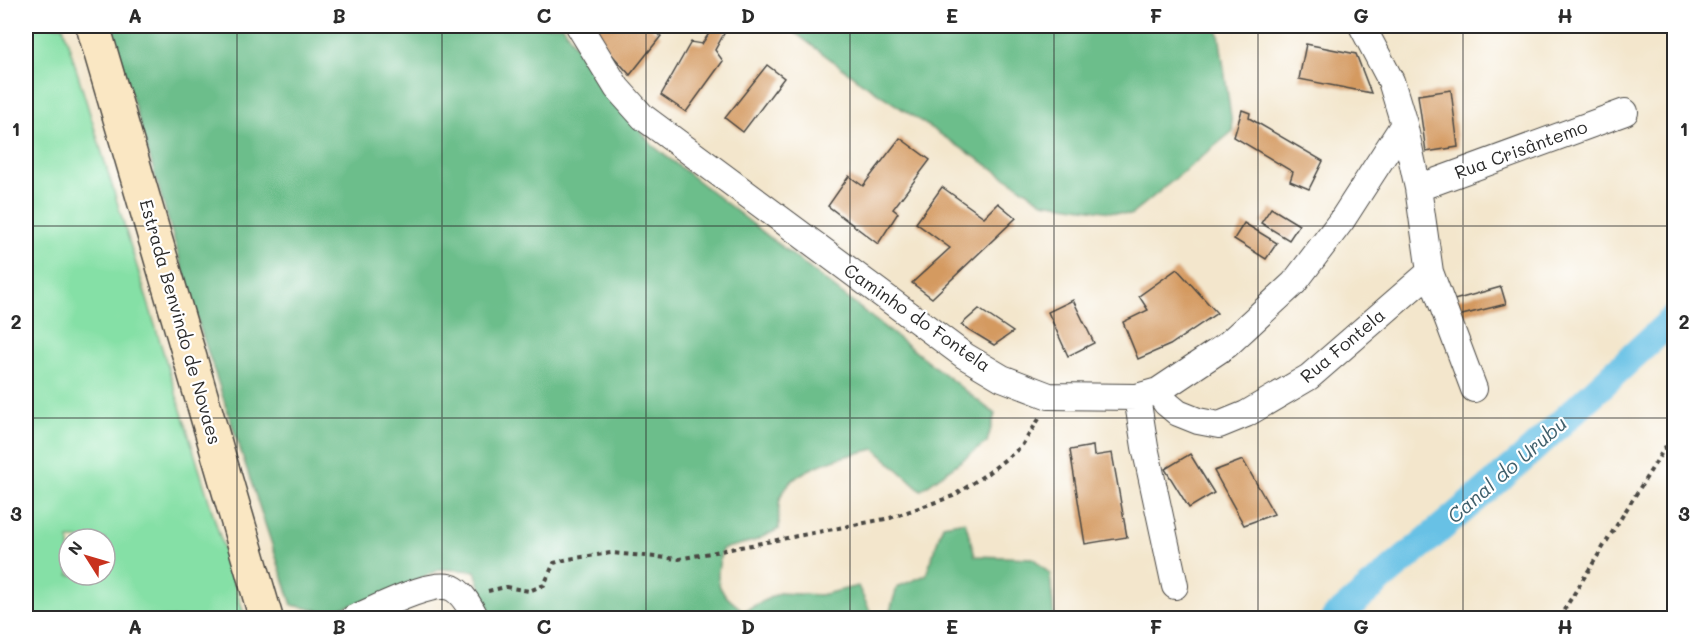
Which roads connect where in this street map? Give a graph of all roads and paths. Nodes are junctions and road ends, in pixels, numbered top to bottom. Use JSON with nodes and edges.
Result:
{"nodes":[{"id":1,"x":93,"y":26,"type":"edge"},
{"id":2,"x":579,"y":26,"type":"edge"},
{"id":3,"x":1362,"y":26,"type":"edge"},
{"id":4,"x":1625,"y":112,"type":"dead end"},
{"id":5,"x":1404,"y":124,"type":"junction"},
{"id":6,"x":1418,"y":188,"type":"junction"},
{"id":7,"x":1430,"y":272,"type":"junction"},
{"id":8,"x":1474,"y":389,"type":"dead end"},
{"id":9,"x":1148,"y":394,"type":"junction"},
{"id":10,"x":1049,"y":396,"type":"junction"},
{"id":11,"x":1674,"y":433,"type":"edge"},
{"id":12,"x":1174,"y":585,"type":"dead end"},
{"id":13,"x":470,"y":608,"type":"edge"},
{"id":14,"x":266,"y":618,"type":"edge"},
{"id":15,"x":354,"y":618,"type":"edge"},
{"id":16,"x":1559,"y":618,"type":"edge"}],
"edges":[{"from":1,"to":14,"type":"street","name":"Estrada Benvindo de Novaes"},
{"from":2,"to":10,"type":"street","name":"Caminho do Fontela"},
{"from":3,"to":5,"type":"street"},
{"from":4,"to":6,"type":"street","name":"Rua Crisântemo"},
{"from":5,"to":6,"type":"street"},
{"from":5,"to":9,"type":"street"},
{"from":6,"to":7,"type":"street"},
{"from":7,"to":8,"type":"street"},
{"from":7,"to":9,"type":"street","name":"Rua Fontela"},
{"from":9,"to":10,"type":"street","name":"Caminho do Fontela"},
{"from":9,"to":12,"type":"street"},
{"from":10,"to":13,"type":"path"},
{"from":11,"to":16,"type":"path"},
{"from":13,"to":15,"type":"street"}]}
